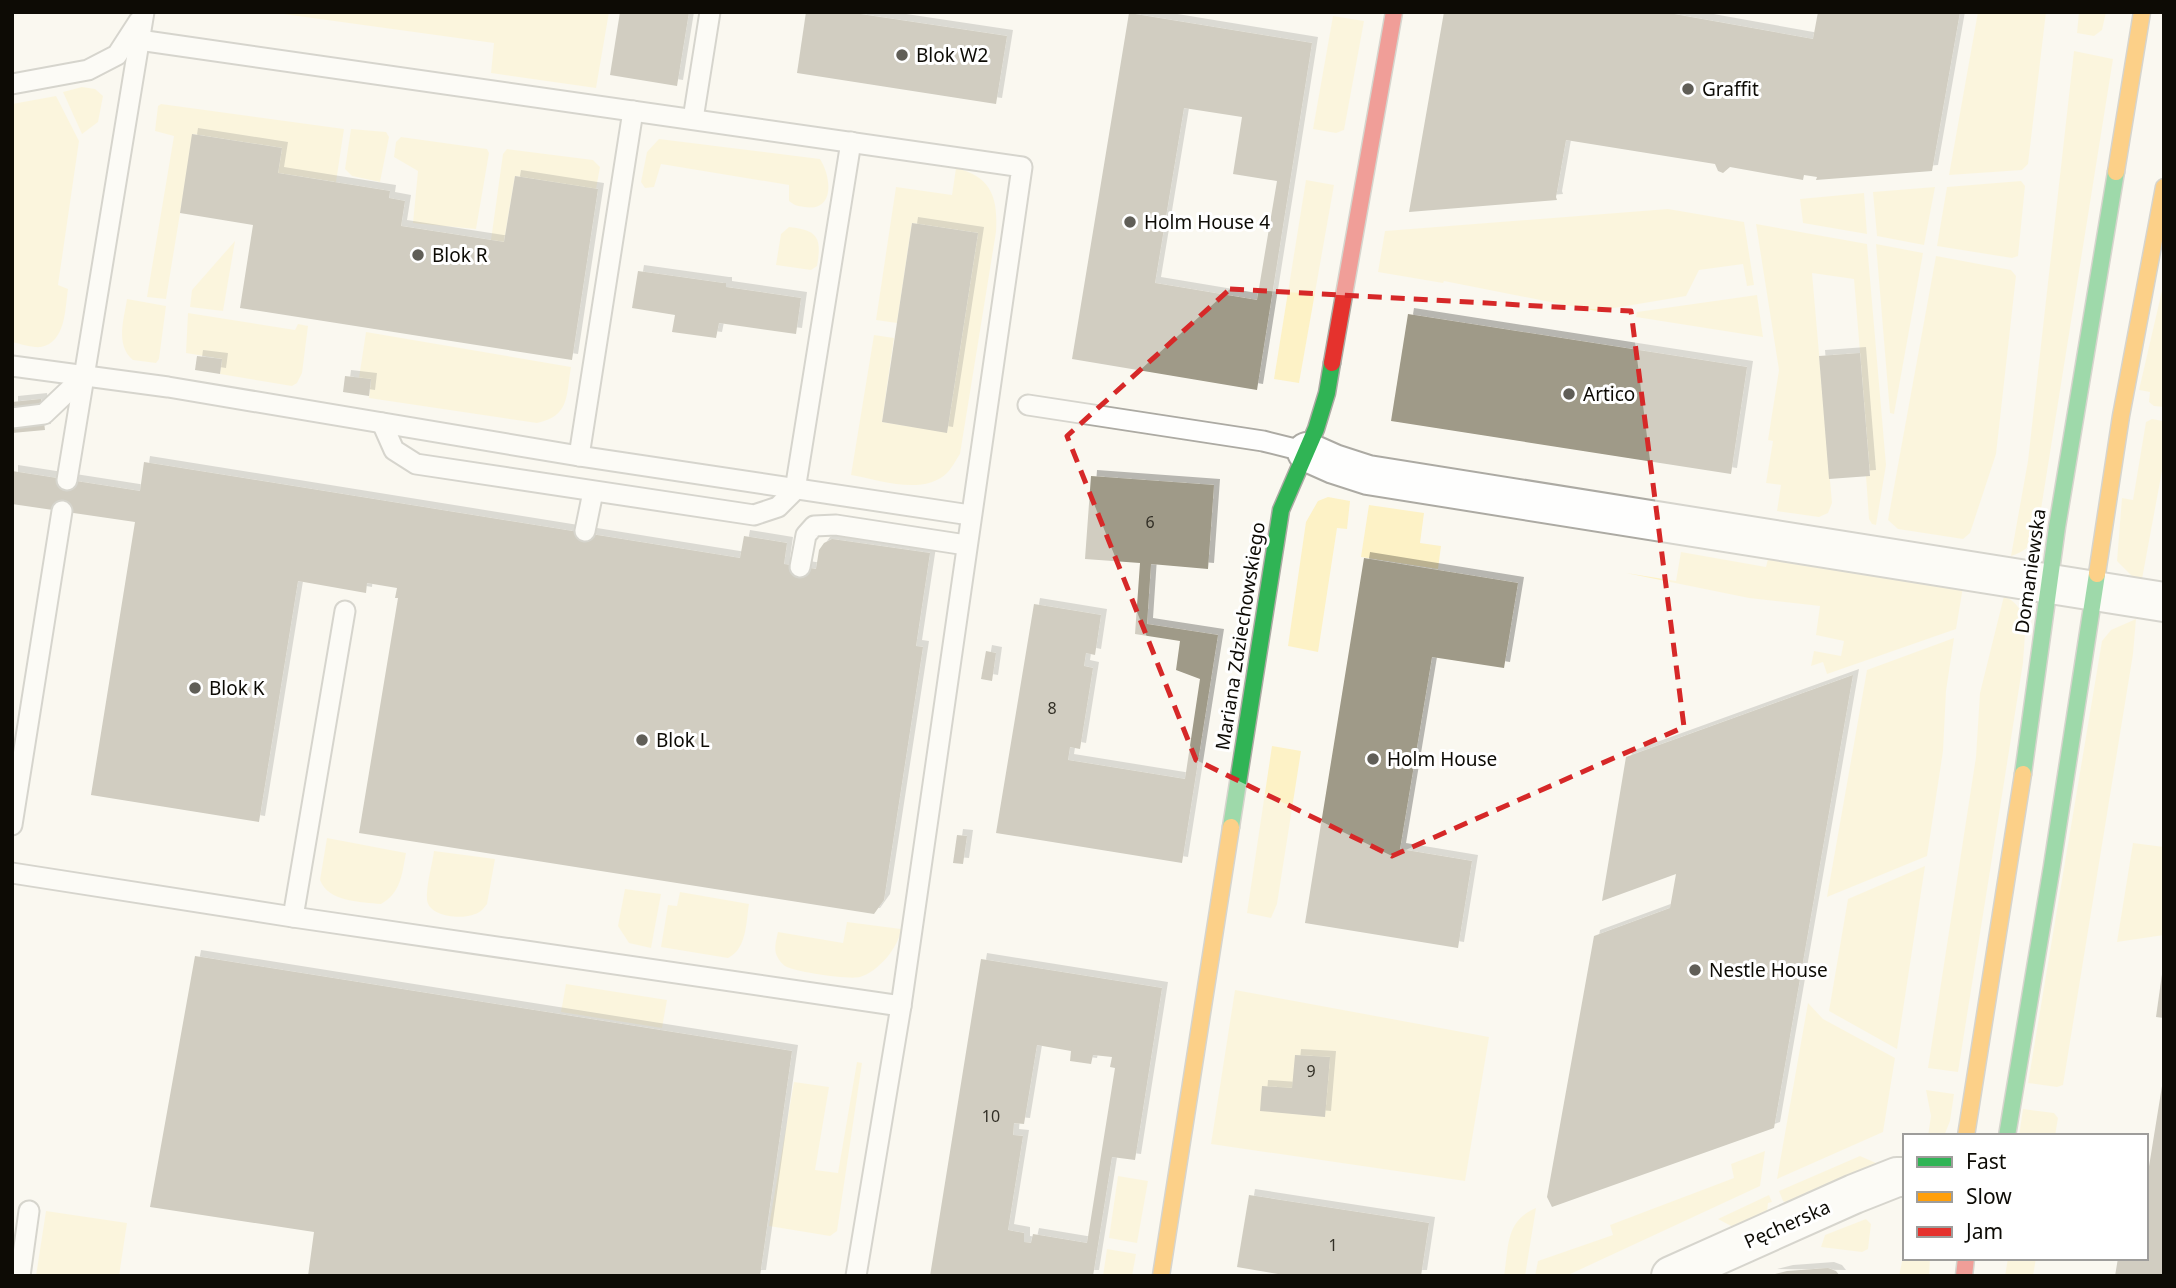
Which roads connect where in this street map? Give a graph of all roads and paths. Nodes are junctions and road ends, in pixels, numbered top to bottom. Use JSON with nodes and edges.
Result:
{"nodes":[{"id":1,"x":710,"y":12,"type":"edge"},
{"id":2,"x":1394,"y":12,"type":"edge"},
{"id":3,"x":2142,"y":12,"type":"edge"},
{"id":4,"x":144,"y":13,"type":"edge"},
{"id":5,"x":139,"y":40,"type":"junction"},
{"id":6,"x":12,"y":84,"type":"edge"},
{"id":7,"x":633,"y":111,"type":"junction"},
{"id":8,"x":693,"y":119,"type":"junction"},
{"id":9,"x":850,"y":142,"type":"junction"},
{"id":10,"x":2164,"y":187,"type":"edge"},
{"id":11,"x":12,"y":366,"type":"edge"},
{"id":12,"x":85,"y":376,"type":"junction"},
{"id":13,"x":1028,"y":405,"type":"dead end"},
{"id":14,"x":12,"y":418,"type":"edge"},
{"id":15,"x":382,"y":423,"type":"junction"},
{"id":16,"x":1307,"y":452,"type":"junction"},
{"id":17,"x":579,"y":456,"type":"junction"},
{"id":18,"x":67,"y":480,"type":"dead end"},
{"id":19,"x":795,"y":489,"type":"junction"},
{"id":20,"x":593,"y":492,"type":"junction"},
{"id":21,"x":62,"y":511,"type":"dead end"},
{"id":22,"x":970,"y":515,"type":"junction"},
{"id":23,"x":585,"y":531,"type":"dead end"},
{"id":24,"x":967,"y":545,"type":"junction"},
{"id":25,"x":800,"y":567,"type":"dead end"},
{"id":26,"x":2050,"y":584,"type":"junction"},
{"id":27,"x":2094,"y":593,"type":"junction"},
{"id":28,"x":2164,"y":602,"type":"edge"},
{"id":29,"x":345,"y":611,"type":"dead end"},
{"id":30,"x":16,"y":776,"type":"edge"},
{"id":31,"x":12,"y":825,"type":"edge"},
{"id":32,"x":12,"y":873,"type":"edge"},
{"id":33,"x":293,"y":917,"type":"junction"},
{"id":34,"x":901,"y":1006,"type":"junction"},
{"id":35,"x":1966,"y":1134,"type":"edge"},
{"id":36,"x":2007,"y":1134,"type":"edge"},
{"id":37,"x":1903,"y":1177,"type":"edge"},
{"id":38,"x":29,"y":1211,"type":"dead end"},
{"id":39,"x":20,"y":1276,"type":"edge"},
{"id":40,"x":856,"y":1276,"type":"edge"},
{"id":41,"x":1161,"y":1276,"type":"edge"},
{"id":42,"x":1671,"y":1276,"type":"edge"}],
"edges":[{"from":1,"to":8,"type":"lane"},
{"from":2,"to":16,"type":"street","name":"Mariana Zdziechowskiego"},
{"from":3,"to":26,"type":"street","name":"Domaniewska"},
{"from":4,"to":5,"type":"lane"},
{"from":4,"to":6,"type":"lane"},
{"from":5,"to":7,"type":"lane"},
{"from":5,"to":12,"type":"lane"},
{"from":7,"to":8,"type":"lane"},
{"from":7,"to":17,"type":"lane"},
{"from":8,"to":9,"type":"lane"},
{"from":9,"to":19,"type":"lane"},
{"from":9,"to":22,"type":"lane"},
{"from":10,"to":27,"type":"street"},
{"from":11,"to":12,"type":"lane"},
{"from":12,"to":14,"type":"lane"},
{"from":12,"to":15,"type":"lane"},
{"from":12,"to":18,"type":"lane"},
{"from":13,"to":16,"type":"lane"},
{"from":15,"to":17,"type":"lane"},
{"from":15,"to":20,"type":"lane"},
{"from":16,"to":26,"type":"street"},
{"from":16,"to":41,"type":"street","name":"Mariana Zdziechowskiego"},
{"from":17,"to":19,"type":"lane"},
{"from":19,"to":20,"type":"lane"},
{"from":19,"to":22,"type":"lane"},
{"from":20,"to":23,"type":"lane"},
{"from":21,"to":30,"type":"lane"},
{"from":22,"to":24,"type":"lane"},
{"from":24,"to":25,"type":"lane"},
{"from":24,"to":34,"type":"lane"},
{"from":26,"to":27,"type":"street"},
{"from":26,"to":35,"type":"street","name":"Domaniewska"},
{"from":27,"to":28,"type":"street"},
{"from":27,"to":36,"type":"street"},
{"from":29,"to":33,"type":"lane"},
{"from":30,"to":31,"type":"lane"},
{"from":32,"to":33,"type":"lane"},
{"from":33,"to":34,"type":"lane"},
{"from":34,"to":40,"type":"lane"},
{"from":37,"to":42,"type":"street","name":"Pęcherska"},
{"from":38,"to":39,"type":"lane"}]}
